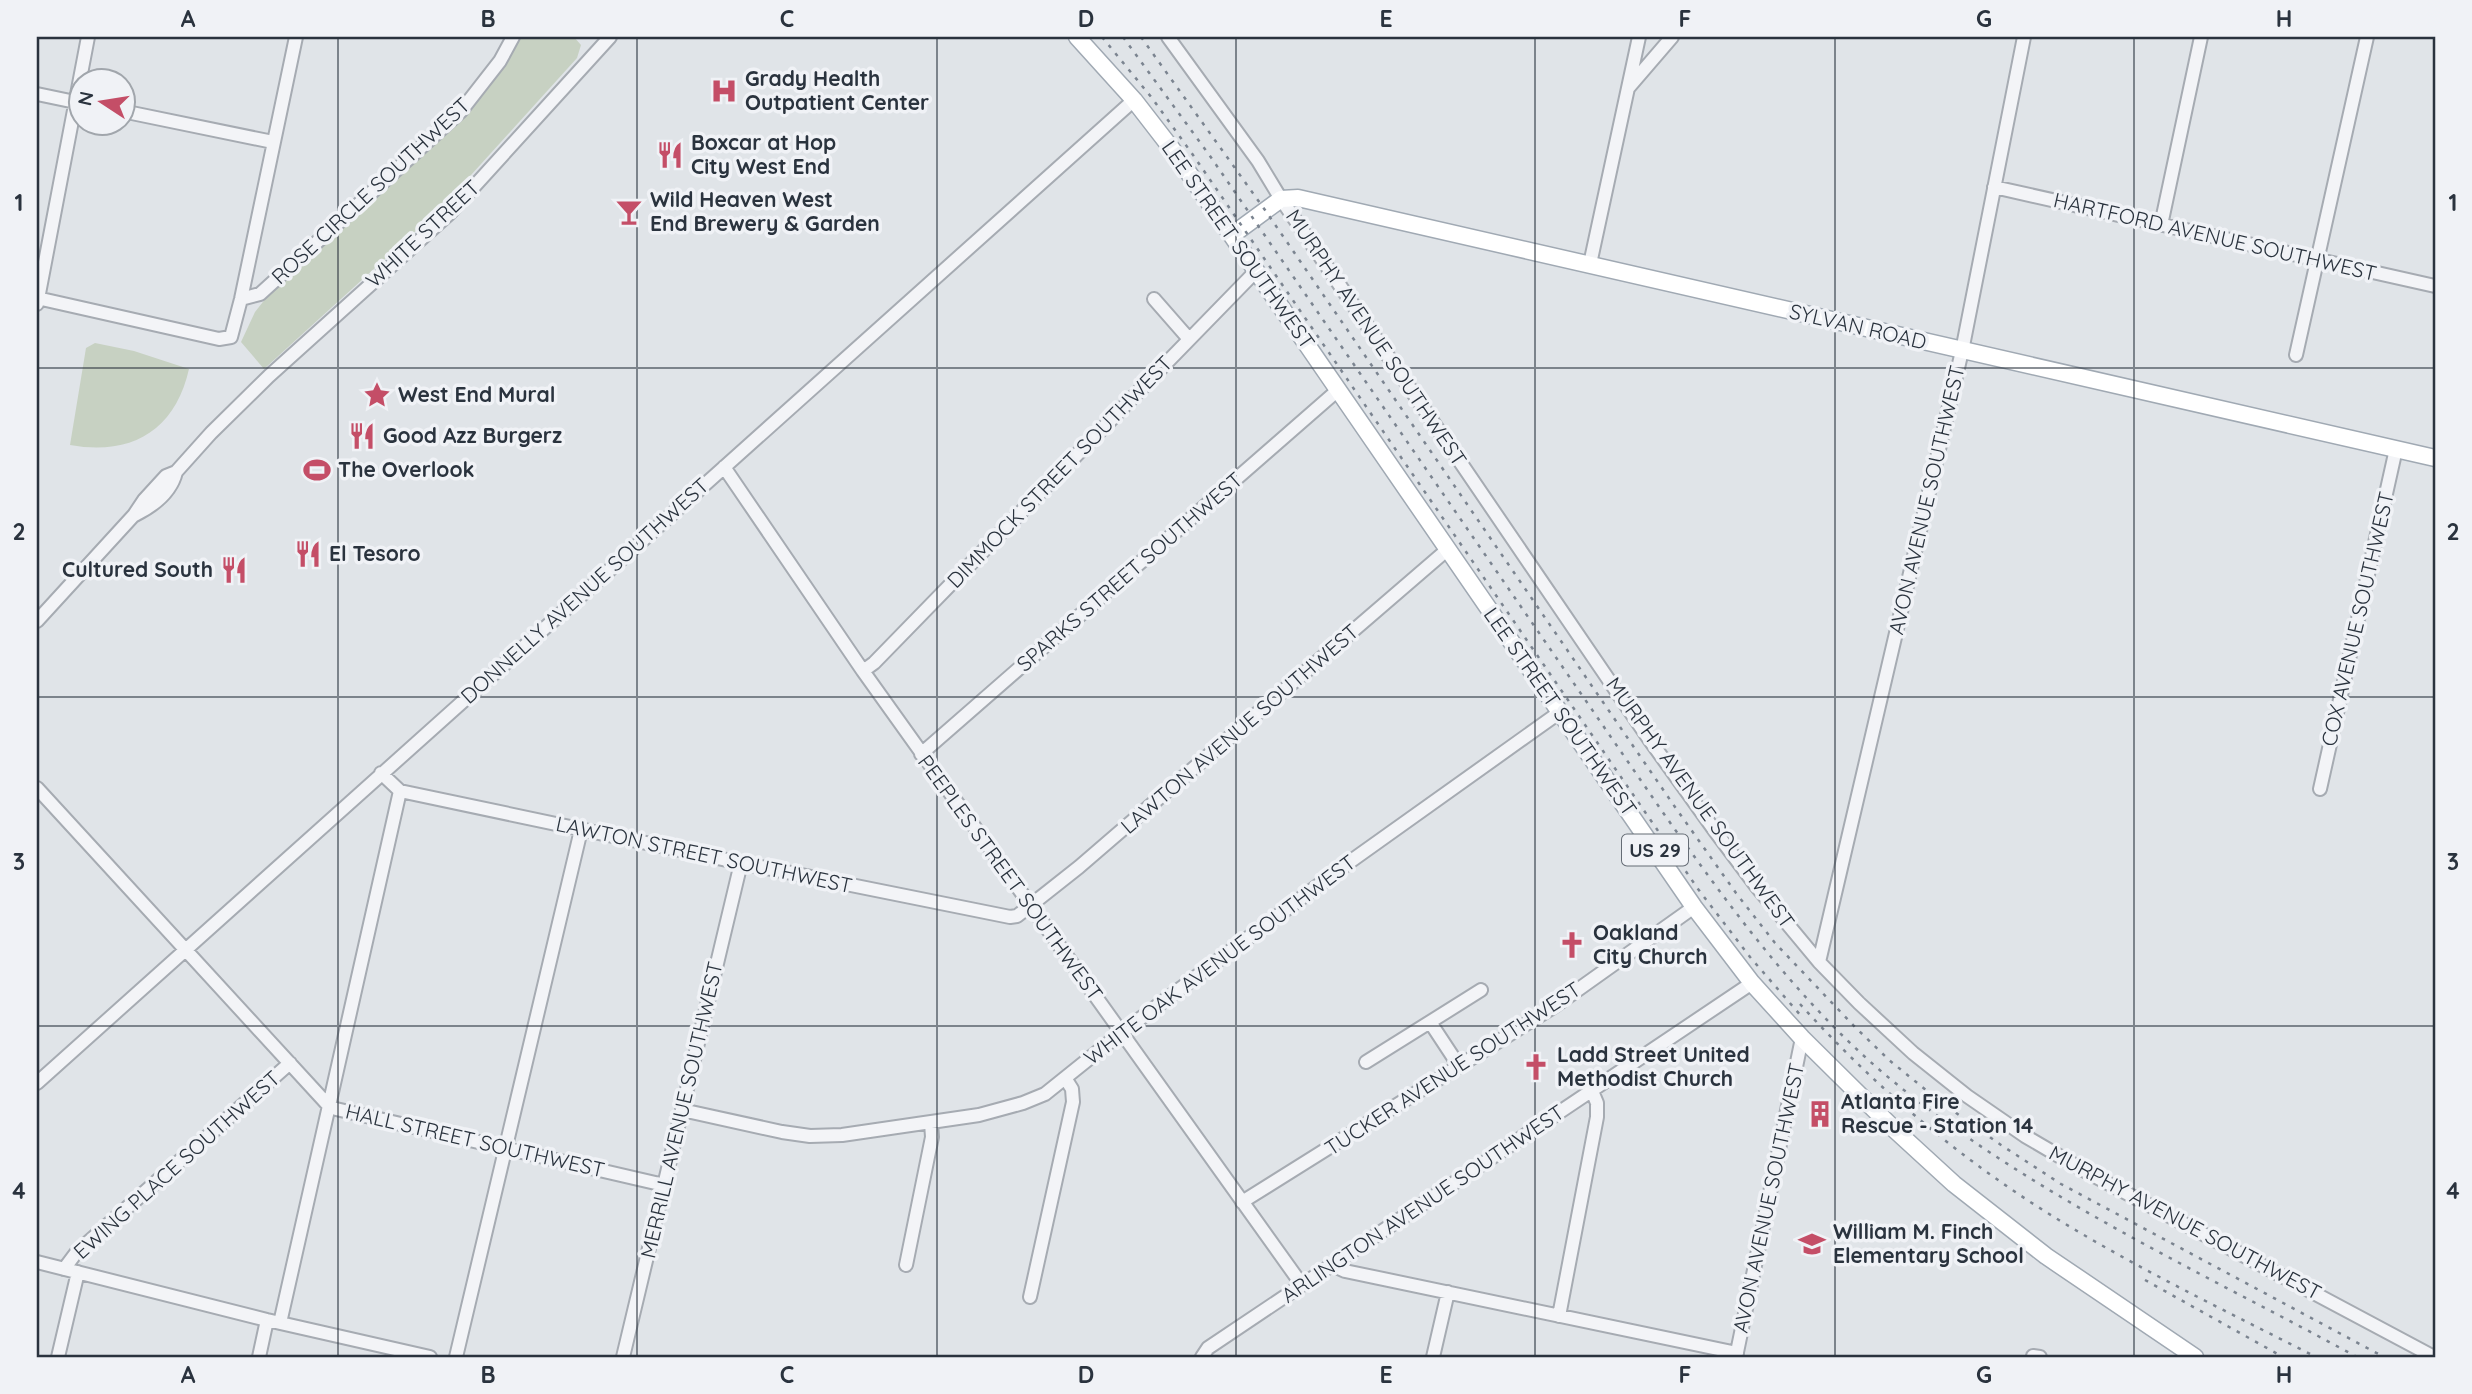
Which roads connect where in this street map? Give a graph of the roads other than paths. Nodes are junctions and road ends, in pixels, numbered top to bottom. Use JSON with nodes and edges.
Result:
{"nodes":[{"id":1,"x":88,"y":37,"type":"edge"},
{"id":2,"x":296,"y":37,"type":"edge"},
{"id":3,"x":513,"y":37,"type":"edge"},
{"id":4,"x":1077,"y":37,"type":"edge"},
{"id":5,"x":1168,"y":37,"type":"edge"},
{"id":6,"x":1639,"y":37,"type":"edge"},
{"id":7,"x":1672,"y":37,"type":"edge"},
{"id":8,"x":2024,"y":37,"type":"edge"},
{"id":9,"x":2201,"y":37,"type":"edge"},
{"id":10,"x":2367,"y":37,"type":"edge"},
{"id":11,"x":604,"y":39,"type":"edge"},
{"id":12,"x":84,"y":66,"type":"edge"},
{"id":13,"x":1628,"y":89,"type":"junction"},
{"id":14,"x":37,"y":94,"type":"edge"},
{"id":15,"x":66,"y":100,"type":"edge"},
{"id":16,"x":1134,"y":100,"type":"junction"},
{"id":17,"x":136,"y":114,"type":"edge"},
{"id":18,"x":71,"y":136,"type":"edge"},
{"id":19,"x":273,"y":142,"type":"junction"},
{"id":20,"x":1994,"y":187,"type":"junction"},
{"id":21,"x":1281,"y":199,"type":"junction"},
{"id":22,"x":2161,"y":225,"type":"junction"},
{"id":23,"x":1233,"y":235,"type":"junction"},
{"id":24,"x":2317,"y":260,"type":"junction"},
{"id":25,"x":1590,"y":264,"type":"junction"},
{"id":26,"x":1256,"y":271,"type":"junction"},
{"id":27,"x":2435,"y":286,"type":"edge"},
{"id":28,"x":241,"y":299,"type":"junction"},
{"id":29,"x":1154,"y":299,"type":"dead end"},
{"id":30,"x":37,"y":300,"type":"edge"},
{"id":31,"x":1189,"y":338,"type":"junction"},
{"id":32,"x":1962,"y":351,"type":"junction"},
{"id":33,"x":2296,"y":355,"type":"dead end"},
{"id":34,"x":1338,"y":390,"type":"junction"},
{"id":35,"x":2396,"y":449,"type":"junction"},
{"id":36,"x":2435,"y":458,"type":"edge"},
{"id":37,"x":724,"y":467,"type":"junction"},
{"id":38,"x":1448,"y":549,"type":"junction"},
{"id":39,"x":37,"y":621,"type":"edge"},
{"id":40,"x":863,"y":671,"type":"junction"},
{"id":41,"x":1560,"y":712,"type":"junction"},
{"id":42,"x":921,"y":754,"type":"junction"},
{"id":43,"x":381,"y":773,"type":"junction"},
{"id":44,"x":37,"y":788,"type":"edge"},
{"id":45,"x":2319,"y":789,"type":"dead end"},
{"id":46,"x":400,"y":791,"type":"junction"},
{"id":47,"x":581,"y":830,"type":"junction"},
{"id":48,"x":741,"y":863,"type":"junction"},
{"id":49,"x":1030,"y":906,"type":"junction"},
{"id":50,"x":1694,"y":907,"type":"junction"},
{"id":51,"x":186,"y":950,"type":"junction"},
{"id":52,"x":1819,"y":962,"type":"junction"},
{"id":53,"x":1752,"y":984,"type":"junction"},
{"id":54,"x":1481,"y":990,"type":"dead end"},
{"id":55,"x":1430,"y":1022,"type":"junction"},
{"id":56,"x":1121,"y":1033,"type":"junction"},
{"id":57,"x":1802,"y":1038,"type":"junction"},
{"id":58,"x":1366,"y":1062,"type":"dead end"},
{"id":59,"x":290,"y":1063,"type":"junction"},
{"id":60,"x":1459,"y":1066,"type":"junction"},
{"id":61,"x":1065,"y":1077,"type":"junction"},
{"id":62,"x":37,"y":1083,"type":"edge"},
{"id":63,"x":1592,"y":1091,"type":"junction"},
{"id":64,"x":328,"y":1105,"type":"junction"},
{"id":65,"x":682,"y":1110,"type":"junction"},
{"id":66,"x":930,"y":1123,"type":"junction"},
{"id":67,"x":505,"y":1148,"type":"junction"},
{"id":68,"x":664,"y":1185,"type":"junction"},
{"id":69,"x":1242,"y":1202,"type":"junction"},
{"id":70,"x":37,"y":1262,"type":"edge"},
{"id":71,"x":906,"y":1265,"type":"dead end"},
{"id":72,"x":1332,"y":1265,"type":"junction"},
{"id":73,"x":64,"y":1269,"type":"junction"},
{"id":74,"x":78,"y":1272,"type":"junction"},
{"id":75,"x":1302,"y":1285,"type":"junction"},
{"id":76,"x":1448,"y":1293,"type":"junction"},
{"id":77,"x":1030,"y":1297,"type":"dead end"},
{"id":78,"x":1559,"y":1316,"type":"junction"},
{"id":79,"x":274,"y":1321,"type":"junction"},
{"id":80,"x":1736,"y":1355,"type":"edge"},
{"id":81,"x":58,"y":1357,"type":"edge"},
{"id":82,"x":259,"y":1357,"type":"edge"},
{"id":83,"x":430,"y":1357,"type":"edge"},
{"id":84,"x":456,"y":1357,"type":"edge"},
{"id":85,"x":623,"y":1357,"type":"edge"},
{"id":86,"x":1202,"y":1357,"type":"edge"},
{"id":87,"x":1433,"y":1357,"type":"edge"},
{"id":88,"x":2195,"y":1357,"type":"edge"},
{"id":89,"x":2434,"y":1357,"type":"edge"}],
"edges":[{"from":1,"to":12,"type":"street"},
{"from":2,"to":19,"type":"street"},
{"from":3,"to":28,"type":"street","name":"ROSE CIRCLE SOUTHWEST"},
{"from":4,"to":16,"type":"main road","name":"LEE STREET SOUTHWEST","number":"US 29"},
{"from":5,"to":21,"type":"street","name":"MURPHY AVENUE SOUTHWEST"},
{"from":6,"to":13,"type":"street"},
{"from":7,"to":13,"type":"street"},
{"from":8,"to":20,"type":"street","name":"AVON AVENUE SOUTHWEST"},
{"from":9,"to":22,"type":"street"},
{"from":10,"to":24,"type":"street"},
{"from":11,"to":39,"type":"street","name":"WHITE STREET"},
{"from":13,"to":25,"type":"street"},
{"from":14,"to":15,"type":"street"},
{"from":16,"to":23,"type":"main road","name":"LEE STREET SOUTHWEST","number":"US 29"},
{"from":16,"to":37,"type":"street","name":"DONNELLY AVENUE SOUTHWEST"},
{"from":17,"to":19,"type":"street"},
{"from":18,"to":30,"type":"street"},
{"from":19,"to":28,"type":"street"},
{"from":20,"to":22,"type":"street","name":"HARTFORD AVENUE SOUTHWEST"},
{"from":20,"to":32,"type":"street","name":"AVON AVENUE SOUTHWEST"},
{"from":21,"to":23,"type":"main road"},
{"from":21,"to":25,"type":"main road","name":"SYLVAN ROAD"},
{"from":21,"to":52,"type":"street","name":"MURPHY AVENUE SOUTHWEST"},
{"from":22,"to":24,"type":"street","name":"HARTFORD AVENUE SOUTHWEST"},
{"from":23,"to":26,"type":"main road","name":"LEE STREET SOUTHWEST","number":"US 29"},
{"from":24,"to":27,"type":"street","name":"HARTFORD AVENUE SOUTHWEST"},
{"from":24,"to":33,"type":"street"},
{"from":25,"to":32,"type":"main road","name":"SYLVAN ROAD"},
{"from":26,"to":31,"type":"street","name":"DIMMOCK STREET SOUTHWEST"},
{"from":26,"to":34,"type":"main road","name":"LEE STREET SOUTHWEST","number":"US 29"},
{"from":28,"to":30,"type":"street"},
{"from":29,"to":31,"type":"street"},
{"from":31,"to":40,"type":"street","name":"DIMMOCK STREET SOUTHWEST"},
{"from":32,"to":35,"type":"main road","name":"SYLVAN ROAD"},
{"from":32,"to":52,"type":"street","name":"AVON AVENUE SOUTHWEST"},
{"from":34,"to":38,"type":"main road","name":"LEE STREET SOUTHWEST","number":"US 29"},
{"from":34,"to":42,"type":"street","name":"SPARKS STREET SOUTHWEST"},
{"from":35,"to":36,"type":"main road","name":"SYLVAN ROAD"},
{"from":35,"to":45,"type":"street","name":"COX AVENUE SOUTHWEST"},
{"from":37,"to":40,"type":"street","name":"PEEPLES STREET SOUTHWEST"},
{"from":37,"to":43,"type":"street","name":"DONNELLY AVENUE SOUTHWEST"},
{"from":38,"to":41,"type":"main road","name":"LEE STREET SOUTHWEST","number":"US 29"},
{"from":38,"to":49,"type":"street","name":"LAWTON AVENUE SOUTHWEST"},
{"from":40,"to":42,"type":"street","name":"PEEPLES STREET SOUTHWEST"},
{"from":41,"to":50,"type":"main road","name":"LEE STREET SOUTHWEST","number":"US 29"},
{"from":41,"to":56,"type":"street","name":"WHITE OAK AVENUE SOUTHWEST"},
{"from":42,"to":49,"type":"street","name":"PEEPLES STREET SOUTHWEST"},
{"from":43,"to":46,"type":"street"},
{"from":43,"to":51,"type":"street","name":"DONNELLY AVENUE SOUTHWEST"},
{"from":44,"to":51,"type":"street"},
{"from":46,"to":47,"type":"street","name":"LAWTON STREET SOUTHWEST"},
{"from":46,"to":64,"type":"street"},
{"from":47,"to":48,"type":"street","name":"LAWTON STREET SOUTHWEST"},
{"from":47,"to":67,"type":"street"},
{"from":48,"to":49,"type":"street","name":"LAWTON STREET SOUTHWEST"},
{"from":48,"to":65,"type":"street","name":"MERRILL AVENUE SOUTHWEST"},
{"from":49,"to":56,"type":"street","name":"PEEPLES STREET SOUTHWEST"},
{"from":50,"to":53,"type":"main road","name":"LEE STREET SOUTHWEST","number":"US 29"},
{"from":50,"to":60,"type":"street","name":"TUCKER AVENUE SOUTHWEST"},
{"from":51,"to":59,"type":"street","name":"HALL STREET SOUTHWEST"},
{"from":51,"to":62,"type":"street","name":"DONNELLY AVENUE SOUTHWEST"},
{"from":52,"to":89,"type":"street","name":"MURPHY AVENUE SOUTHWEST"},
{"from":53,"to":57,"type":"main road","name":"LEE STREET SOUTHWEST","number":"US 29"},
{"from":53,"to":63,"type":"street","name":"ARLINGTON AVENUE SOUTHWEST"},
{"from":54,"to":55,"type":"street"},
{"from":55,"to":58,"type":"street"},
{"from":55,"to":60,"type":"street"},
{"from":56,"to":61,"type":"street","name":"WHITE OAK AVENUE SOUTHWEST"},
{"from":56,"to":69,"type":"street","name":"PEEPLES STREET SOUTHWEST"},
{"from":57,"to":80,"type":"street","name":"AVON AVENUE SOUTHWEST"},
{"from":57,"to":88,"type":"main road","name":"LEE STREET SOUTHWEST","number":"US 29"},
{"from":59,"to":64,"type":"street","name":"HALL STREET SOUTHWEST"},
{"from":59,"to":73,"type":"street","name":"EWING PLACE SOUTHWEST"},
{"from":60,"to":69,"type":"street","name":"TUCKER AVENUE SOUTHWEST"},
{"from":61,"to":66,"type":"street"},
{"from":61,"to":77,"type":"street","name":"WHITE OAK AVENUE SOUTHWEST"},
{"from":63,"to":72,"type":"street","name":"ARLINGTON AVENUE SOUTHWEST"},
{"from":63,"to":78,"type":"street"},
{"from":64,"to":67,"type":"street","name":"HALL STREET SOUTHWEST"},
{"from":64,"to":79,"type":"street"},
{"from":65,"to":66,"type":"street"},
{"from":65,"to":68,"type":"street","name":"MERRILL AVENUE SOUTHWEST"},
{"from":66,"to":71,"type":"street"},
{"from":67,"to":68,"type":"street","name":"HALL STREET SOUTHWEST"},
{"from":67,"to":84,"type":"street"},
{"from":68,"to":85,"type":"street","name":"MERRILL AVENUE SOUTHWEST"},
{"from":69,"to":75,"type":"street","name":"PEEPLES STREET SOUTHWEST"},
{"from":70,"to":73,"type":"street"},
{"from":72,"to":75,"type":"street","name":"ARLINGTON AVENUE SOUTHWEST"},
{"from":72,"to":76,"type":"street"},
{"from":73,"to":74,"type":"street"},
{"from":74,"to":79,"type":"street"},
{"from":74,"to":81,"type":"street"},
{"from":75,"to":86,"type":"street","name":"ARLINGTON AVENUE SOUTHWEST"},
{"from":76,"to":78,"type":"street"},
{"from":76,"to":87,"type":"street"},
{"from":78,"to":80,"type":"street"},
{"from":79,"to":82,"type":"street"},
{"from":79,"to":83,"type":"street"}]}
